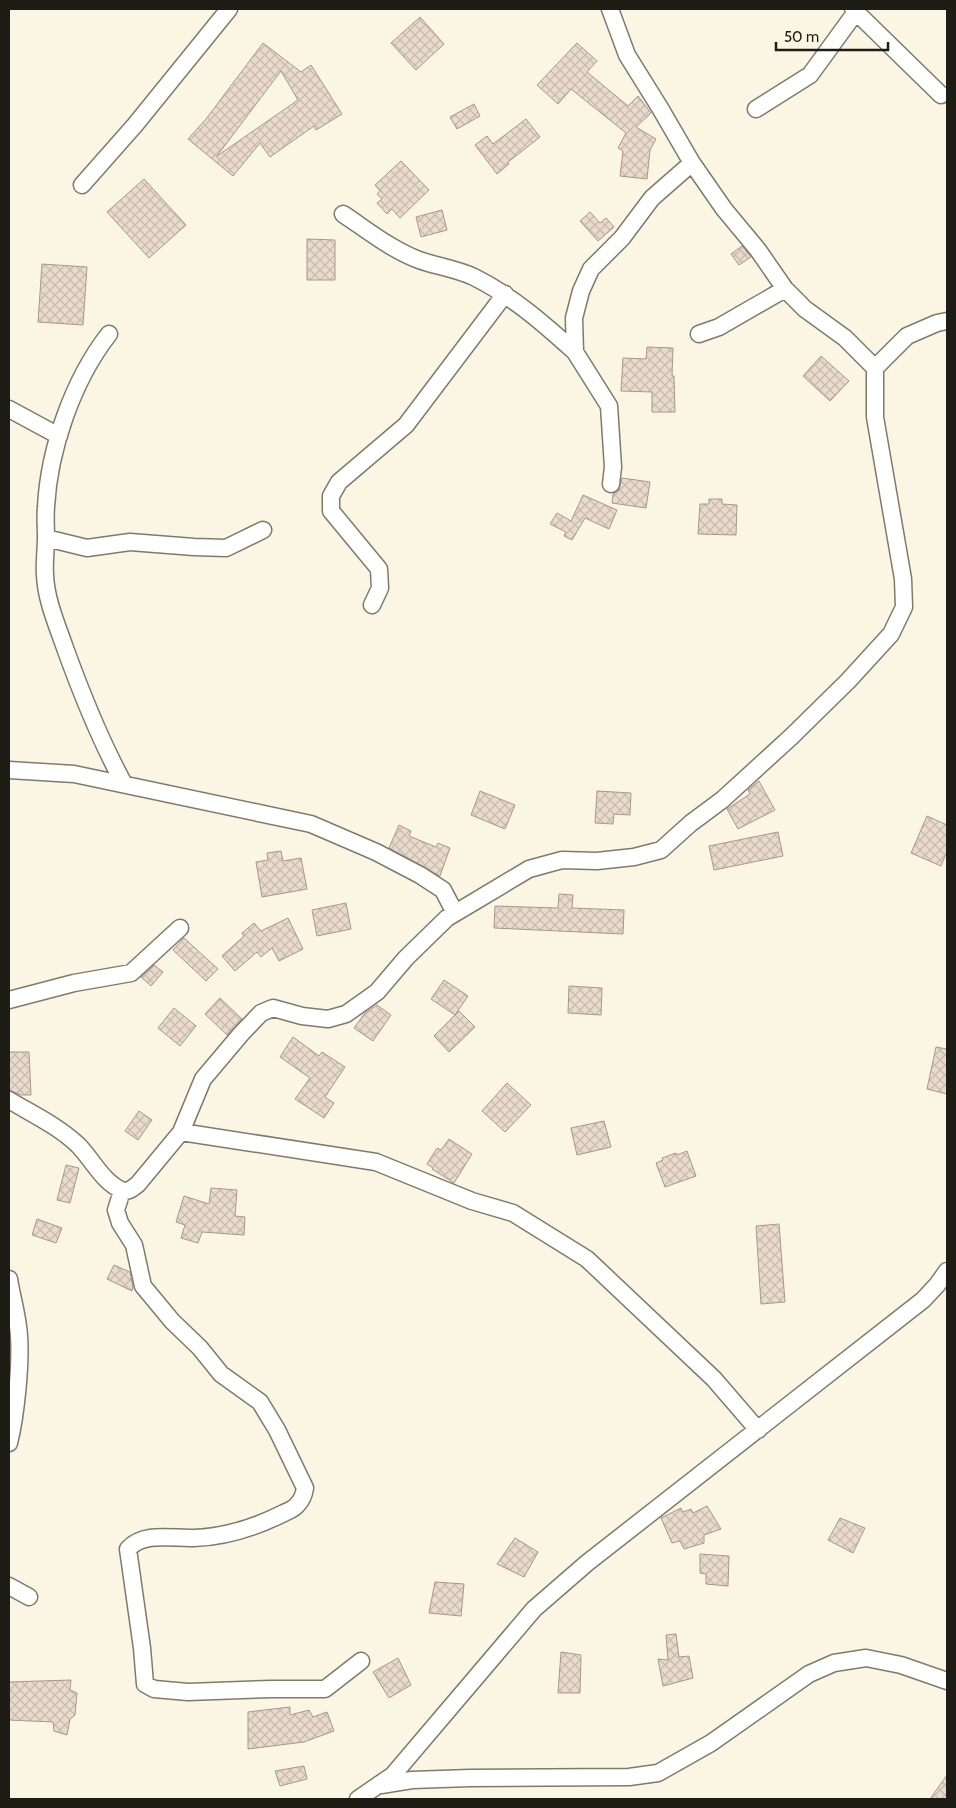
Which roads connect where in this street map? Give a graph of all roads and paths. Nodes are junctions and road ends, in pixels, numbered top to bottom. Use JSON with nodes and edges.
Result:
{"nodes":[{"id":1,"x":229,"y":9,"type":"edge"},
{"id":2,"x":610,"y":9,"type":"edge"},
{"id":3,"x":856,"y":10,"type":"edge"},
{"id":4,"x":941,"y":95,"type":"dead end"},
{"id":5,"x":756,"y":109,"type":"dead end"},
{"id":6,"x":692,"y":163,"type":"junction"},
{"id":7,"x":82,"y":185,"type":"dead end"},
{"id":8,"x":344,"y":214,"type":"dead end"},
{"id":9,"x":785,"y":289,"type":"junction"},
{"id":10,"x":505,"y":294,"type":"junction"},
{"id":11,"x":947,"y":321,"type":"edge"},
{"id":12,"x":109,"y":334,"type":"dead end"},
{"id":13,"x":699,"y":334,"type":"dead end"},
{"id":14,"x":575,"y":352,"type":"junction"},
{"id":15,"x":874,"y":368,"type":"junction"},
{"id":16,"x":9,"y":409,"type":"edge"},
{"id":17,"x":59,"y":436,"type":"junction"},
{"id":18,"x":611,"y":484,"type":"dead end"},
{"id":19,"x":263,"y":530,"type":"dead end"},
{"id":20,"x":46,"y":538,"type":"junction"},
{"id":21,"x":372,"y":605,"type":"dead end"},
{"id":22,"x":9,"y":770,"type":"edge"},
{"id":23,"x":124,"y":784,"type":"junction"},
{"id":24,"x":455,"y":913,"type":"junction"},
{"id":25,"x":180,"y":928,"type":"dead end"},
{"id":26,"x":9,"y":1000,"type":"edge"},
{"id":27,"x":9,"y":1100,"type":"edge"},
{"id":28,"x":181,"y":1132,"type":"junction"},
{"id":29,"x":122,"y":1191,"type":"junction"},
{"id":30,"x":947,"y":1271,"type":"edge"},
{"id":31,"x":9,"y":1279,"type":"edge"},
{"id":32,"x":758,"y":1430,"type":"junction"},
{"id":33,"x":9,"y":1442,"type":"edge"},
{"id":34,"x":9,"y":1586,"type":"edge"},
{"id":35,"x":29,"y":1597,"type":"dead end"},
{"id":36,"x":361,"y":1661,"type":"dead end"},
{"id":37,"x":947,"y":1681,"type":"edge"},
{"id":38,"x":379,"y":1785,"type":"junction"},
{"id":39,"x":358,"y":1799,"type":"edge"}],
"edges":[{"from":1,"to":7,"type":"street"},
{"from":2,"to":6,"type":"street"},
{"from":3,"to":4,"type":"street"},
{"from":3,"to":5,"type":"street"},
{"from":6,"to":9,"type":"street"},
{"from":6,"to":14,"type":"street"},
{"from":8,"to":10,"type":"street"},
{"from":9,"to":13,"type":"street"},
{"from":9,"to":15,"type":"street"},
{"from":10,"to":14,"type":"street"},
{"from":10,"to":21,"type":"street"},
{"from":11,"to":15,"type":"street"},
{"from":12,"to":17,"type":"street"},
{"from":14,"to":18,"type":"street"},
{"from":15,"to":24,"type":"street"},
{"from":16,"to":17,"type":"street"},
{"from":17,"to":20,"type":"street"},
{"from":19,"to":20,"type":"street"},
{"from":20,"to":23,"type":"street"},
{"from":22,"to":23,"type":"street"},
{"from":23,"to":24,"type":"street"},
{"from":24,"to":28,"type":"street"},
{"from":25,"to":26,"type":"street"},
{"from":27,"to":29,"type":"street"},
{"from":28,"to":29,"type":"street"},
{"from":28,"to":32,"type":"street"},
{"from":29,"to":36,"type":"street"},
{"from":30,"to":32,"type":"street"},
{"from":31,"to":33,"type":"street"},
{"from":32,"to":38,"type":"street"},
{"from":34,"to":35,"type":"street"},
{"from":37,"to":38,"type":"street"},
{"from":38,"to":39,"type":"street"}]}
